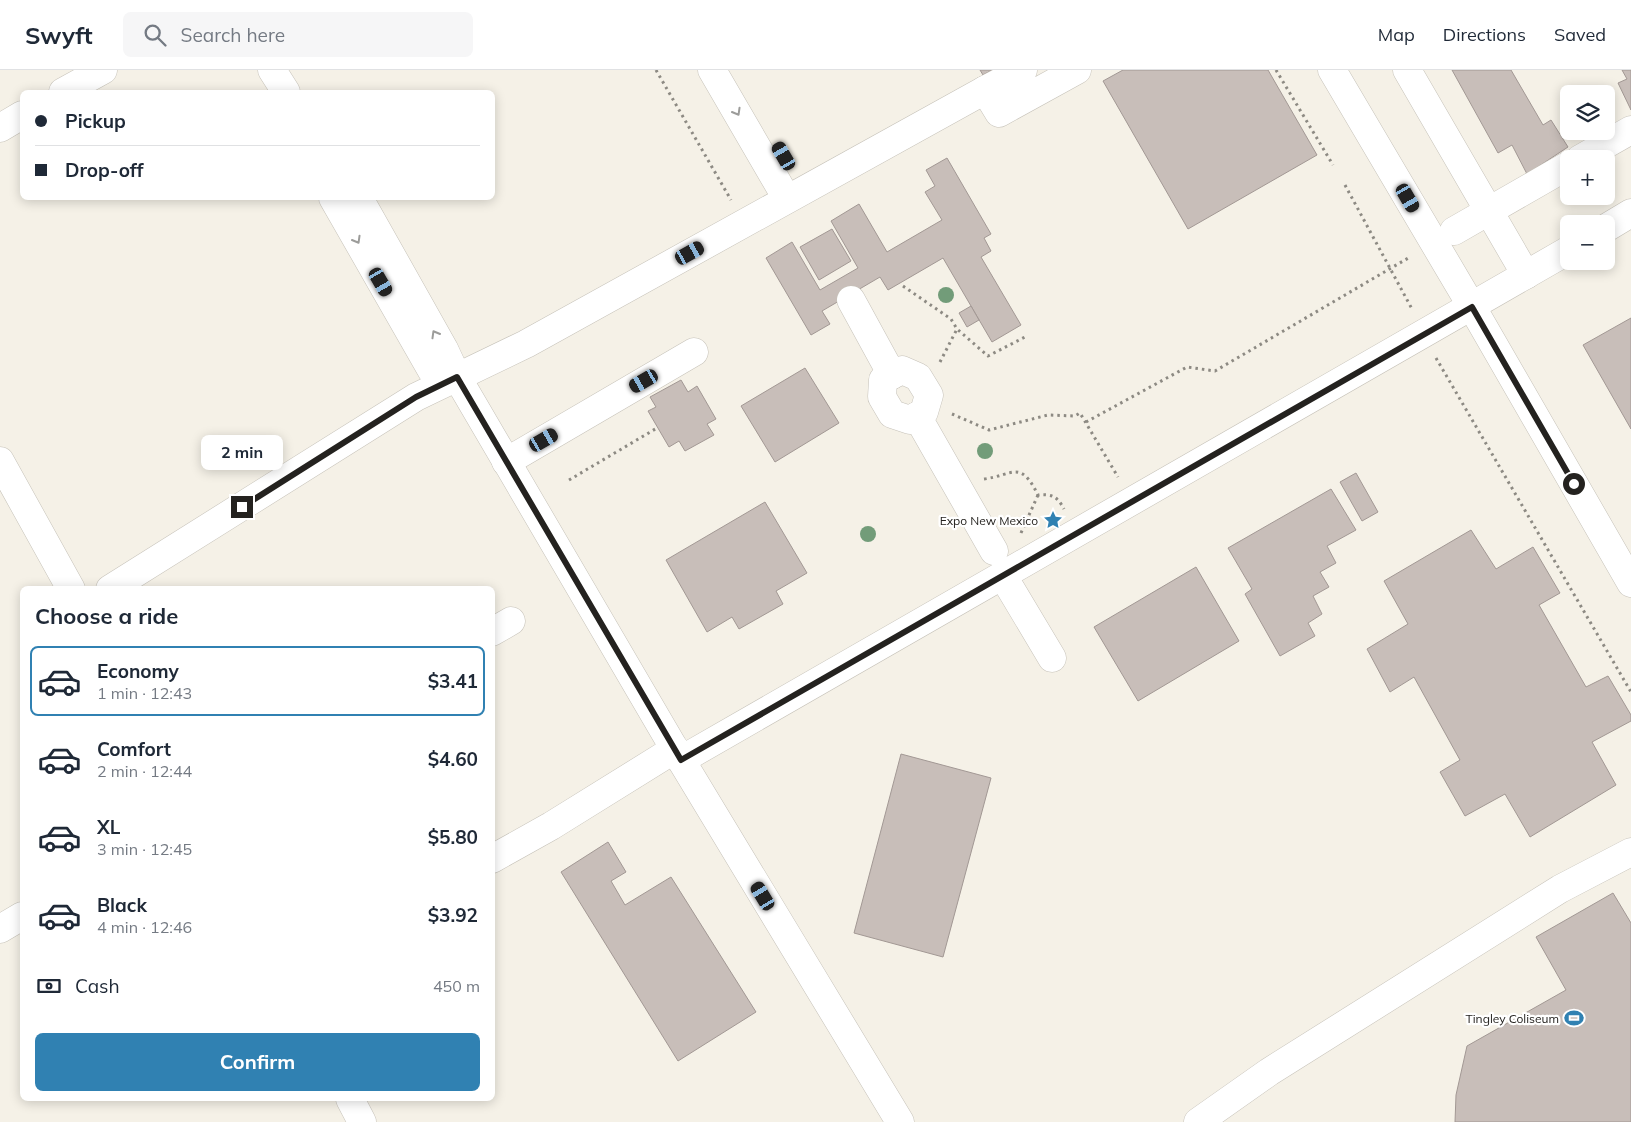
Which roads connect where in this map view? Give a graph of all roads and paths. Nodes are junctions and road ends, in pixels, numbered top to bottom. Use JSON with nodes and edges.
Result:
{"nodes":[{"id":1,"x":103,"y":70,"type":"edge"},
{"id":2,"x":272,"y":70,"type":"edge"},
{"id":3,"x":656,"y":70,"type":"edge"},
{"id":4,"x":712,"y":70,"type":"edge"},
{"id":5,"x":734,"y":70,"type":"edge"},
{"id":6,"x":1023,"y":70,"type":"edge"},
{"id":7,"x":1077,"y":70,"type":"edge"},
{"id":8,"x":1276,"y":70,"type":"edge"},
{"id":9,"x":1332,"y":70,"type":"edge"},
{"id":10,"x":1407,"y":70,"type":"edge"},
{"id":11,"x":67,"y":90,"type":"edge"},
{"id":12,"x":285,"y":90,"type":"edge"},
{"id":13,"x":985,"y":90,"type":"junction"},
{"id":14,"x":20,"y":116,"type":"edge"},
{"id":15,"x":0,"y":128,"type":"edge"},
{"id":16,"x":1631,"y":130,"type":"edge"},
{"id":17,"x":1596,"y":150,"type":"edge"},
{"id":18,"x":1333,"y":165,"type":"dead end"},
{"id":19,"x":1560,"y":170,"type":"edge"},
{"id":20,"x":1345,"y":185,"type":"dead end"},
{"id":21,"x":796,"y":195,"type":"junction"},
{"id":22,"x":333,"y":200,"type":"edge"},
{"id":23,"x":359,"y":200,"type":"edge"},
{"id":24,"x":725,"y":206,"type":"dead end"},
{"id":25,"x":1488,"y":211,"type":"junction"},
{"id":26,"x":1631,"y":213,"type":"edge"},
{"id":27,"x":1615,"y":223,"type":"edge"},
{"id":28,"x":1454,"y":231,"type":"dead end"},
{"id":29,"x":1560,"y":255,"type":"edge"},
{"id":30,"x":1412,"y":256,"type":"dead end"},
{"id":31,"x":1390,"y":269,"type":"junction"},
{"id":32,"x":1526,"y":275,"type":"junction"},
{"id":33,"x":904,"y":286,"type":"dead end"},
{"id":34,"x":851,"y":300,"type":"dead end"},
{"id":35,"x":1472,"y":307,"type":"junction"},
{"id":36,"x":1412,"y":310,"type":"dead end"},
{"id":37,"x":1025,"y":337,"type":"dead end"},
{"id":38,"x":694,"y":352,"type":"dead end"},
{"id":39,"x":1436,"y":358,"type":"dead end"},
{"id":40,"x":892,"y":374,"type":"junction"},
{"id":41,"x":457,"y":377,"type":"junction"},
{"id":42,"x":922,"y":410,"type":"junction"},
{"id":43,"x":1086,"y":422,"type":"junction"},
{"id":44,"x":658,"y":428,"type":"dead end"},
{"id":45,"x":0,"y":461,"type":"edge"},
{"id":46,"x":506,"y":462,"type":"junction"},
{"id":47,"x":570,"y":480,"type":"dead end"},
{"id":48,"x":956,"y":483,"type":"junction"},
{"id":49,"x":1132,"y":502,"type":"junction"},
{"id":50,"x":1079,"y":532,"type":"junction"},
{"id":51,"x":999,"y":563,"type":"junction"},
{"id":52,"x":1631,"y":583,"type":"edge"},
{"id":53,"x":69,"y":586,"type":"edge"},
{"id":54,"x":115,"y":586,"type":"edge"},
{"id":55,"x":1052,"y":658,"type":"dead end"},
{"id":56,"x":1631,"y":692,"type":"edge"},
{"id":57,"x":678,"y":755,"type":"junction"},
{"id":58,"x":1631,"y":852,"type":"edge"},
{"id":59,"x":495,"y":857,"type":"edge"},
{"id":60,"x":20,"y":917,"type":"edge"},
{"id":61,"x":0,"y":929,"type":"edge"},
{"id":62,"x":351,"y":1101,"type":"edge"},
{"id":63,"x":362,"y":1122,"type":"edge"},
{"id":64,"x":900,"y":1122,"type":"edge"},
{"id":65,"x":1198,"y":1122,"type":"edge"}],
"edges":[{"from":1,"to":11,"type":"street"},
{"from":2,"to":12,"type":"street"},
{"from":3,"to":24,"type":"path"},
{"from":4,"to":21,"type":"street","one_way":true},
{"from":5,"to":21,"type":"street"},
{"from":6,"to":13,"type":"street"},
{"from":7,"to":13,"type":"street"},
{"from":8,"to":18,"type":"path"},
{"from":9,"to":35,"type":"street"},
{"from":10,"to":25,"type":"street"},
{"from":13,"to":21,"type":"street"},
{"from":14,"to":15,"type":"street"},
{"from":16,"to":17,"type":"street"},
{"from":19,"to":25,"type":"street"},
{"from":20,"to":31,"type":"path"},
{"from":21,"to":41,"type":"street"},
{"from":22,"to":41,"type":"street","one_way":true},
{"from":41,"to":23,"type":"street","one_way":true},
{"from":25,"to":28,"type":"street"},
{"from":25,"to":32,"type":"street"},
{"from":26,"to":27,"type":"street"},
{"from":29,"to":32,"type":"street"},
{"from":30,"to":31,"type":"path"},
{"from":31,"to":36,"type":"path"},
{"from":31,"to":43,"type":"path"},
{"from":32,"to":35,"type":"street"},
{"from":33,"to":37,"type":"path"},
{"from":34,"to":40,"type":"street"},
{"from":35,"to":49,"type":"street"},
{"from":35,"to":52,"type":"street"},
{"from":38,"to":46,"type":"street"},
{"from":39,"to":56,"type":"path"},
{"from":40,"to":42,"type":"street"},
{"from":40,"to":42,"type":"street"},
{"from":41,"to":46,"type":"street"},
{"from":41,"to":54,"type":"street"},
{"from":42,"to":43,"type":"path"},
{"from":42,"to":48,"type":"street"},
{"from":43,"to":49,"type":"path"},
{"from":44,"to":47,"type":"path"},
{"from":45,"to":53,"type":"street"},
{"from":46,"to":57,"type":"street"},
{"from":48,"to":50,"type":"path"},
{"from":48,"to":51,"type":"street"},
{"from":49,"to":50,"type":"street"},
{"from":50,"to":51,"type":"street"},
{"from":51,"to":55,"type":"street"},
{"from":51,"to":57,"type":"street"},
{"from":57,"to":59,"type":"street"},
{"from":57,"to":64,"type":"street"},
{"from":58,"to":65,"type":"street"},
{"from":60,"to":61,"type":"street"},
{"from":62,"to":63,"type":"street"}]}
